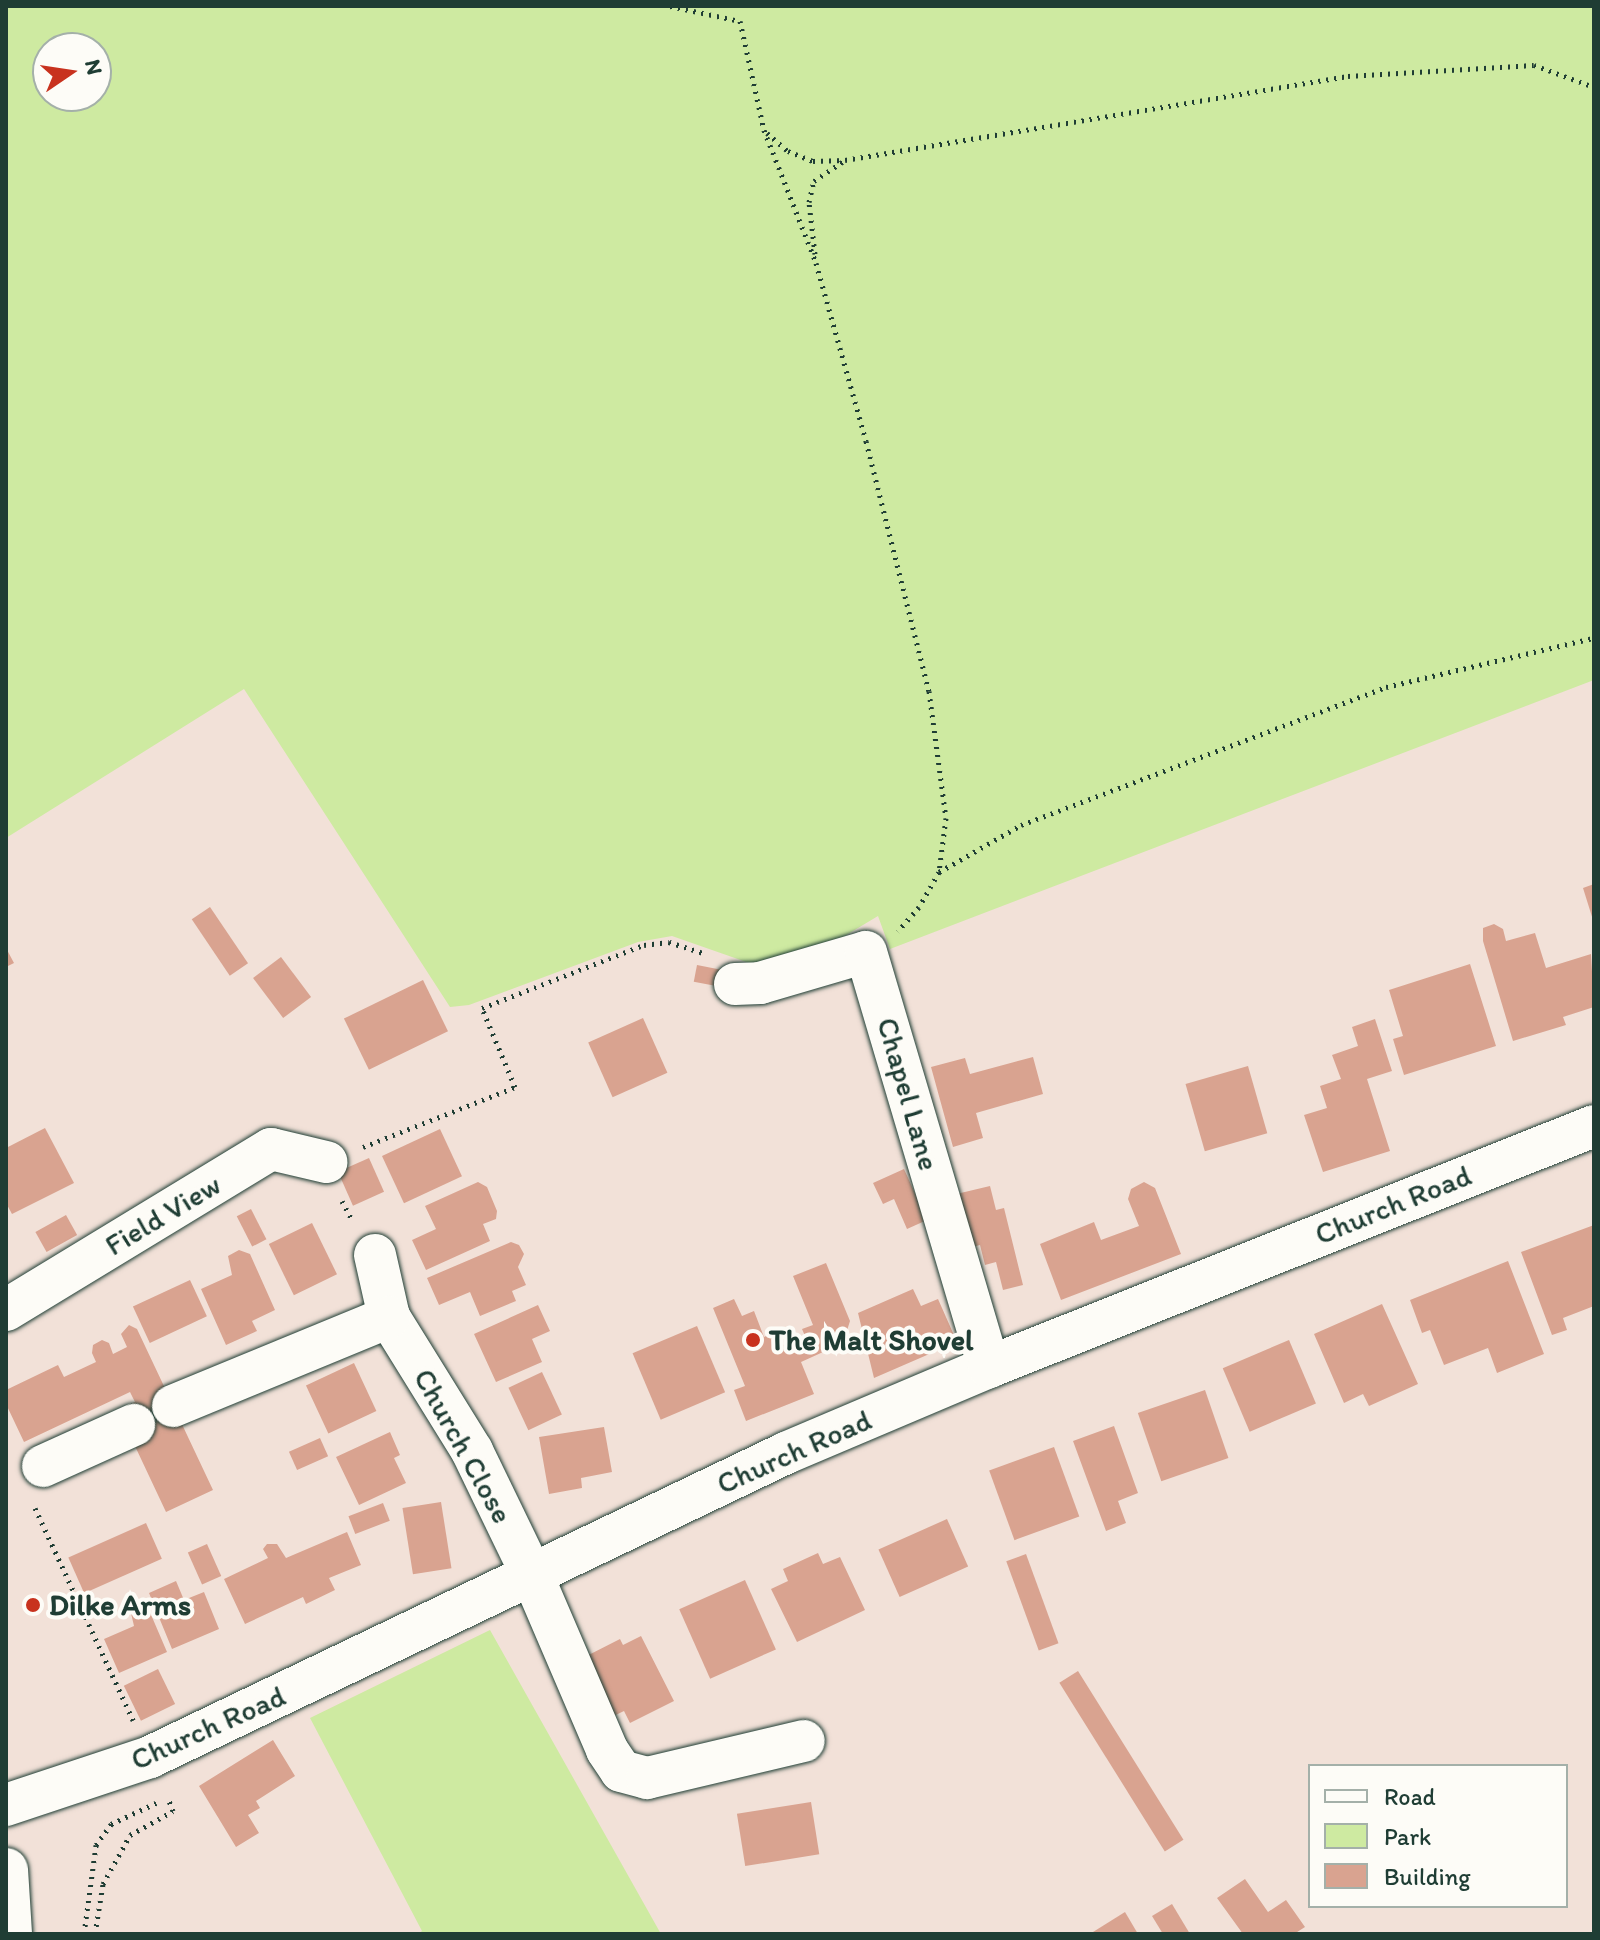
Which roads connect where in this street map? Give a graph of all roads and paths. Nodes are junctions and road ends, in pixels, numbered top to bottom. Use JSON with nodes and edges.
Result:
{"nodes":[{"id":1,"x":670,"y":6,"type":"edge"},
{"id":2,"x":1594,"y":87,"type":"edge"},
{"id":3,"x":764,"y":130,"type":"junction"},
{"id":4,"x":845,"y":160,"type":"junction"},
{"id":5,"x":816,"y":263,"type":"junction"},
{"id":6,"x":1594,"y":638,"type":"edge"},
{"id":7,"x":939,"y":872,"type":"junction"},
{"id":8,"x":886,"y":938,"type":"dead end"},
{"id":9,"x":723,"y":970,"type":"joint"},
{"id":10,"x":1594,"y":1126,"type":"edge"},
{"id":11,"x":331,"y":1176,"type":"junction"},
{"id":12,"x":375,"y":1255,"type":"joint"},
{"id":13,"x":6,"y":1310,"type":"edge"},
{"id":14,"x":389,"y":1317,"type":"junction"},
{"id":15,"x":989,"y":1367,"type":"junction"},
{"id":16,"x":173,"y":1406,"type":"dead end"},
{"id":17,"x":134,"y":1425,"type":"dead end"},
{"id":18,"x":38,"y":1484,"type":"joint"},
{"id":19,"x":533,"y":1577,"type":"junction"},
{"id":20,"x":804,"y":1741,"type":"dead end"},
{"id":21,"x":150,"y":1757,"type":"junction"},
{"id":22,"x":168,"y":1798,"type":"junction"},
{"id":23,"x":6,"y":1805,"type":"edge"},
{"id":24,"x":6,"y":1870,"type":"edge"},
{"id":25,"x":10,"y":1934,"type":"edge"},
{"id":26,"x":84,"y":1934,"type":"edge"},
{"id":27,"x":95,"y":1934,"type":"edge"}],
"edges":[{"from":1,"to":3,"type":"path"},
{"from":2,"to":4,"type":"path"},
{"from":3,"to":4,"type":"path"},
{"from":3,"to":5,"type":"path"},
{"from":4,"to":5,"type":"path"},
{"from":5,"to":7,"type":"path"},
{"from":6,"to":7,"type":"path"},
{"from":7,"to":8,"type":"path"},
{"from":9,"to":11,"type":"path"},
{"from":9,"to":15,"type":"street","name":"Chapel Lane"},
{"from":10,"to":15,"type":"street","name":"Church Road"},
{"from":11,"to":12,"type":"path"},
{"from":11,"to":13,"type":"street","name":"Field View"},
{"from":12,"to":14,"type":"street","name":"Church Close"},
{"from":14,"to":16,"type":"street"},
{"from":14,"to":19,"type":"street","name":"Church Close"},
{"from":15,"to":19,"type":"street","name":"Church Road"},
{"from":17,"to":18,"type":"street"},
{"from":18,"to":21,"type":"path"},
{"from":19,"to":20,"type":"street","name":"Church Close"},
{"from":19,"to":21,"type":"street","name":"Church Road"},
{"from":21,"to":22,"type":"path"},
{"from":21,"to":23,"type":"street","name":"Church Road"},
{"from":22,"to":26,"type":"path"},
{"from":22,"to":27,"type":"path"},
{"from":24,"to":25,"type":"highway"}]}
